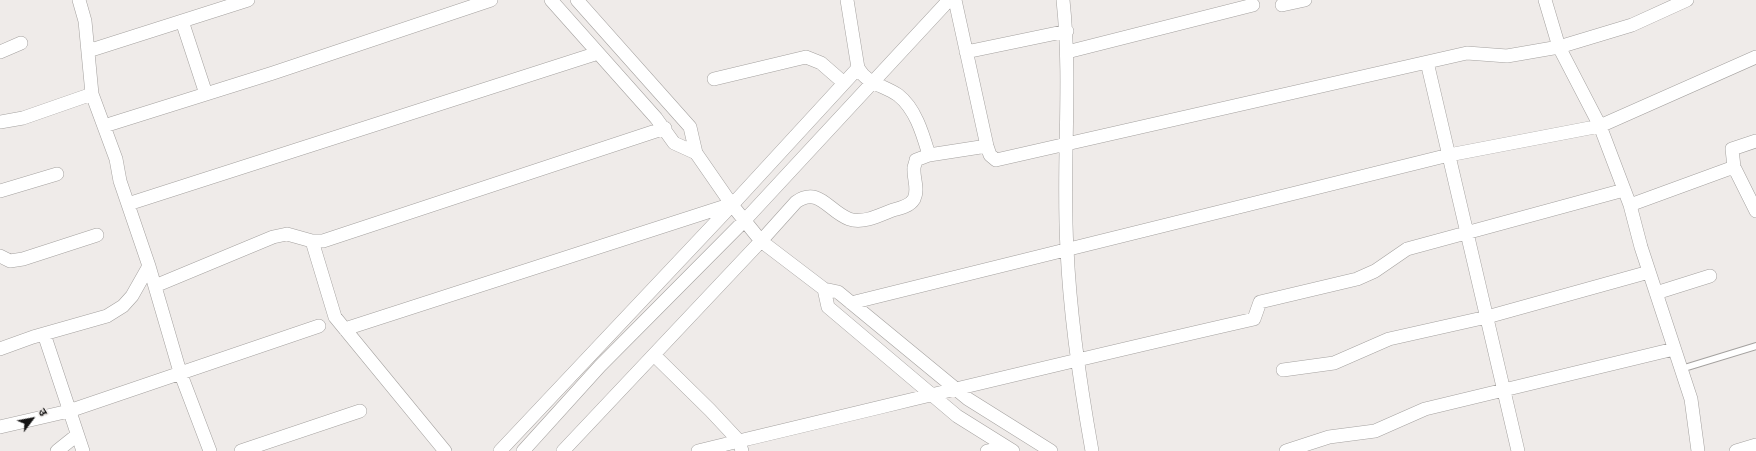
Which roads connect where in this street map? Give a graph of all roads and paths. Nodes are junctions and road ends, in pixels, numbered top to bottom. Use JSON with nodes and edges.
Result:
{"nodes":[{"id":1,"x":79,"y":0,"type":"edge"},
{"id":2,"x":248,"y":0,"type":"edge"},
{"id":3,"x":491,"y":0,"type":"edge"},
{"id":4,"x":551,"y":0,"type":"edge"},
{"id":5,"x":576,"y":0,"type":"edge"},
{"id":6,"x":847,"y":0,"type":"edge"},
{"id":7,"x":949,"y":0,"type":"edge"},
{"id":8,"x":954,"y":0,"type":"edge"},
{"id":9,"x":1063,"y":0,"type":"edge"},
{"id":10,"x":1305,"y":0,"type":"edge"},
{"id":11,"x":1545,"y":0,"type":"edge"},
{"id":12,"x":1687,"y":0,"type":"edge"},
{"id":13,"x":1253,"y":5,"type":"dead end"},
{"id":14,"x":1282,"y":5,"type":"dead end"},
{"id":15,"x":182,"y":21,"type":"junction"},
{"id":16,"x":1066,"y":31,"type":"junction"},
{"id":17,"x":21,"y":43,"type":"dead end"},
{"id":18,"x":1559,"y":47,"type":"junction"},
{"id":19,"x":88,"y":51,"type":"junction"},
{"id":20,"x":0,"y":52,"type":"edge"},
{"id":21,"x":966,"y":52,"type":"junction"},
{"id":22,"x":1067,"y":52,"type":"junction"},
{"id":23,"x":598,"y":53,"type":"junction"},
{"id":24,"x":1756,"y":57,"type":"edge"},
{"id":25,"x":1427,"y":62,"type":"junction"},
{"id":26,"x":858,"y":68,"type":"junction"},
{"id":27,"x":714,"y":78,"type":"dead end"},
{"id":28,"x":844,"y":83,"type":"junction"},
{"id":29,"x":872,"y":83,"type":"junction"},
{"id":30,"x":92,"y":94,"type":"junction"},
{"id":31,"x":206,"y":94,"type":"junction"},
{"id":32,"x":0,"y":122,"type":"edge"},
{"id":33,"x":104,"y":126,"type":"junction"},
{"id":34,"x":1600,"y":126,"type":"junction"},
{"id":35,"x":665,"y":128,"type":"junction"},
{"id":36,"x":1756,"y":141,"type":"edge"},
{"id":37,"x":1065,"y":145,"type":"junction"},
{"id":38,"x":987,"y":146,"type":"junction"},
{"id":39,"x":696,"y":153,"type":"junction"},
{"id":40,"x":929,"y":155,"type":"junction"},
{"id":41,"x":1449,"y":155,"type":"junction"},
{"id":42,"x":1734,"y":167,"type":"junction"},
{"id":43,"x":57,"y":174,"type":"dead end"},
{"id":44,"x":1624,"y":190,"type":"junction"},
{"id":45,"x":0,"y":191,"type":"edge"},
{"id":46,"x":128,"y":204,"type":"junction"},
{"id":47,"x":732,"y":205,"type":"junction"},
{"id":48,"x":1630,"y":205,"type":"junction"},
{"id":49,"x":1756,"y":210,"type":"edge"},
{"id":50,"x":745,"y":220,"type":"junction"},
{"id":51,"x":1467,"y":232,"type":"junction"},
{"id":52,"x":97,"y":235,"type":"dead end"},
{"id":53,"x":312,"y":241,"type":"junction"},
{"id":54,"x":761,"y":241,"type":"junction"},
{"id":55,"x":1067,"y":249,"type":"junction"},
{"id":56,"x":0,"y":256,"type":"edge"},
{"id":57,"x":150,"y":266,"type":"junction"},
{"id":58,"x":1649,"y":272,"type":"junction"},
{"id":59,"x":1710,"y":276,"type":"dead end"},
{"id":60,"x":155,"y":286,"type":"junction"},
{"id":61,"x":824,"y":289,"type":"junction"},
{"id":62,"x":1656,"y":293,"type":"junction"},
{"id":63,"x":851,"y":303,"type":"junction"},
{"id":64,"x":1487,"y":317,"type":"junction"},
{"id":65,"x":319,"y":326,"type":"dead end"},
{"id":66,"x":345,"y":329,"type":"junction"},
{"id":67,"x":44,"y":334,"type":"junction"},
{"id":68,"x":1756,"y":346,"type":"edge"},
{"id":69,"x":0,"y":349,"type":"edge"},
{"id":70,"x":1674,"y":349,"type":"junction"},
{"id":71,"x":654,"y":356,"type":"junction"},
{"id":72,"x":1076,"y":359,"type":"junction"},
{"id":73,"x":1681,"y":369,"type":"junction"},
{"id":74,"x":1283,"y":370,"type":"dead end"},
{"id":75,"x":180,"y":372,"type":"junction"},
{"id":76,"x":957,"y":390,"type":"junction"},
{"id":77,"x":1504,"y":391,"type":"junction"},
{"id":78,"x":932,"y":395,"type":"junction"},
{"id":79,"x":69,"y":410,"type":"junction"},
{"id":80,"x":360,"y":411,"type":"dead end"},
{"id":81,"x":0,"y":427,"type":"edge"},
{"id":82,"x":77,"y":435,"type":"junction"},
{"id":83,"x":1756,"y":445,"type":"edge"},
{"id":84,"x":741,"y":446,"type":"edge"},
{"id":85,"x":1009,"y":449,"type":"edge"},
{"id":86,"x":57,"y":451,"type":"edge"},
{"id":87,"x":83,"y":451,"type":"edge"},
{"id":88,"x":210,"y":451,"type":"edge"},
{"id":89,"x":241,"y":451,"type":"edge"},
{"id":90,"x":445,"y":451,"type":"edge"},
{"id":91,"x":500,"y":451,"type":"edge"},
{"id":92,"x":523,"y":451,"type":"edge"},
{"id":93,"x":563,"y":451,"type":"edge"},
{"id":94,"x":698,"y":451,"type":"edge"},
{"id":95,"x":987,"y":451,"type":"edge"},
{"id":96,"x":1051,"y":451,"type":"edge"},
{"id":97,"x":1092,"y":451,"type":"edge"},
{"id":98,"x":1286,"y":451,"type":"edge"},
{"id":99,"x":1518,"y":451,"type":"edge"},
{"id":100,"x":1698,"y":451,"type":"edge"},
{"id":101,"x":1736,"y":451,"type":"edge"}],
"edges":[{"from":1,"to":19,"type":"street"},
{"from":2,"to":15,"type":"street"},
{"from":3,"to":31,"type":"street"},
{"from":4,"to":23,"type":"street"},
{"from":5,"to":39,"type":"street"},
{"from":6,"to":26,"type":"street"},
{"from":7,"to":29,"type":"street"},
{"from":8,"to":21,"type":"street"},
{"from":9,"to":16,"type":"street"},
{"from":10,"to":14,"type":"street"},
{"from":11,"to":18,"type":"street"},
{"from":12,"to":18,"type":"street"},
{"from":13,"to":22,"type":"street"},
{"from":15,"to":19,"type":"street"},
{"from":15,"to":31,"type":"street"},
{"from":16,"to":21,"type":"street"},
{"from":16,"to":22,"type":"street"},
{"from":17,"to":20,"type":"street"},
{"from":18,"to":25,"type":"street"},
{"from":18,"to":34,"type":"street"},
{"from":19,"to":30,"type":"street"},
{"from":21,"to":38,"type":"street"},
{"from":22,"to":37,"type":"street"},
{"from":23,"to":35,"type":"street"},
{"from":23,"to":46,"type":"street"},
{"from":24,"to":34,"type":"street"},
{"from":25,"to":37,"type":"street"},
{"from":25,"to":41,"type":"street"},
{"from":26,"to":28,"type":"street"},
{"from":26,"to":29,"type":"street"},
{"from":27,"to":28,"type":"street"},
{"from":28,"to":47,"type":"street"},
{"from":29,"to":40,"type":"street"},
{"from":29,"to":50,"type":"street"},
{"from":30,"to":32,"type":"street"},
{"from":30,"to":33,"type":"street"},
{"from":31,"to":33,"type":"street"},
{"from":33,"to":46,"type":"street"},
{"from":34,"to":41,"type":"street"},
{"from":34,"to":44,"type":"street"},
{"from":35,"to":39,"type":"street"},
{"from":35,"to":53,"type":"street"},
{"from":36,"to":42,"type":"street"},
{"from":37,"to":38,"type":"street"},
{"from":37,"to":55,"type":"street"},
{"from":38,"to":40,"type":"street"},
{"from":39,"to":47,"type":"street"},
{"from":40,"to":54,"type":"street"},
{"from":41,"to":51,"type":"street"},
{"from":41,"to":55,"type":"street"},
{"from":42,"to":48,"type":"street"},
{"from":42,"to":49,"type":"street"},
{"from":43,"to":45,"type":"street"},
{"from":44,"to":48,"type":"street"},
{"from":44,"to":51,"type":"street"},
{"from":46,"to":57,"type":"street"},
{"from":47,"to":50,"type":"street"},
{"from":47,"to":66,"type":"street"},
{"from":47,"to":91,"type":"street"},
{"from":48,"to":58,"type":"street"},
{"from":50,"to":54,"type":"street"},
{"from":50,"to":92,"type":"street"},
{"from":51,"to":64,"type":"street"},
{"from":51,"to":72,"type":"street"},
{"from":52,"to":56,"type":"street"},
{"from":53,"to":60,"type":"street"},
{"from":53,"to":66,"type":"street"},
{"from":54,"to":61,"type":"street"},
{"from":54,"to":71,"type":"street"},
{"from":55,"to":63,"type":"street"},
{"from":55,"to":72,"type":"street"},
{"from":57,"to":60,"type":"street"},
{"from":57,"to":67,"type":"street"},
{"from":58,"to":62,"type":"street"},
{"from":58,"to":64,"type":"street"},
{"from":59,"to":62,"type":"street"},
{"from":60,"to":75,"type":"street"},
{"from":61,"to":63,"type":"street"},
{"from":61,"to":78,"type":"street"},
{"from":62,"to":70,"type":"street"},
{"from":63,"to":76,"type":"street"},
{"from":64,"to":74,"type":"street"},
{"from":64,"to":77,"type":"street"},
{"from":65,"to":75,"type":"street"},
{"from":66,"to":90,"type":"street"},
{"from":67,"to":69,"type":"street"},
{"from":67,"to":79,"type":"street"},
{"from":68,"to":73,"type":"lane"},
{"from":70,"to":73,"type":"street"},
{"from":70,"to":77,"type":"street"},
{"from":71,"to":84,"type":"street"},
{"from":71,"to":93,"type":"street"},
{"from":72,"to":76,"type":"street"},
{"from":72,"to":97,"type":"street"},
{"from":73,"to":100,"type":"street"},
{"from":75,"to":79,"type":"street"},
{"from":75,"to":88,"type":"street"},
{"from":76,"to":78,"type":"street"},
{"from":76,"to":96,"type":"street"},
{"from":77,"to":98,"type":"street"},
{"from":77,"to":99,"type":"street"},
{"from":78,"to":84,"type":"street"},
{"from":78,"to":85,"type":"street"},
{"from":79,"to":81,"type":"street"},
{"from":79,"to":82,"type":"street"},
{"from":80,"to":89,"type":"street"},
{"from":82,"to":86,"type":"street"},
{"from":82,"to":87,"type":"street"},
{"from":83,"to":101,"type":"street"},
{"from":84,"to":94,"type":"street"},
{"from":85,"to":95,"type":"street"}]}
